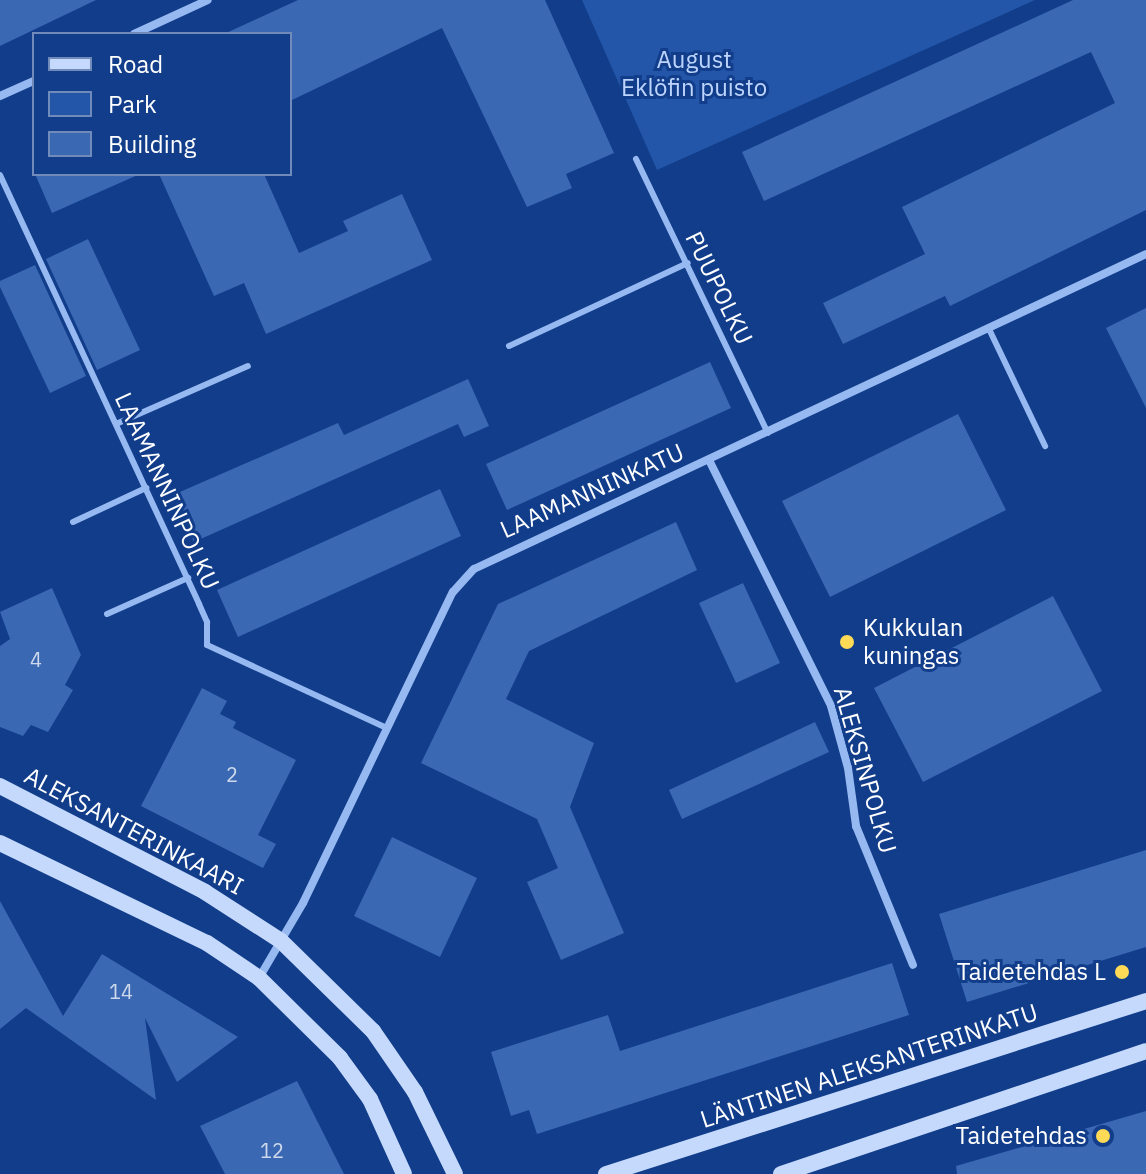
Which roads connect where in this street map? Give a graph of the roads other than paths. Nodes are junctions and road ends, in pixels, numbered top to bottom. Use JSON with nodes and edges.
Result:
{"nodes":[{"id":1,"x":208,"y":0,"type":"edge"},
{"id":2,"x":138,"y":32,"type":"edge"},
{"id":3,"x":32,"y":82,"type":"edge"},
{"id":4,"x":0,"y":96,"type":"edge"},
{"id":5,"x":636,"y":159,"type":"dead end"},
{"id":6,"x":0,"y":175,"type":"edge"},
{"id":7,"x":1146,"y":254,"type":"edge"},
{"id":8,"x":688,"y":263,"type":"junction"},
{"id":9,"x":989,"y":329,"type":"junction"},
{"id":10,"x":509,"y":346,"type":"dead end"},
{"id":11,"x":248,"y":366,"type":"dead end"},
{"id":12,"x":116,"y":424,"type":"junction"},
{"id":13,"x":768,"y":434,"type":"junction"},
{"id":14,"x":1045,"y":446,"type":"dead end"},
{"id":15,"x":709,"y":460,"type":"junction"},
{"id":16,"x":146,"y":488,"type":"junction"},
{"id":17,"x":73,"y":522,"type":"dead end"},
{"id":18,"x":188,"y":578,"type":"junction"},
{"id":19,"x":107,"y":614,"type":"dead end"},
{"id":20,"x":387,"y":728,"type":"junction"},
{"id":21,"x":0,"y":786,"type":"edge"},
{"id":22,"x":0,"y":843,"type":"edge"},
{"id":23,"x":281,"y":941,"type":"junction"},
{"id":24,"x":913,"y":965,"type":"dead end"},
{"id":25,"x":259,"y":978,"type":"junction"},
{"id":26,"x":1146,"y":1001,"type":"edge"},
{"id":27,"x":1146,"y":1051,"type":"edge"},
{"id":28,"x":404,"y":1174,"type":"edge"},
{"id":29,"x":455,"y":1174,"type":"edge"},
{"id":30,"x":606,"y":1174,"type":"edge"},
{"id":31,"x":781,"y":1174,"type":"edge"}],
"edges":[{"from":1,"to":2,"type":"street"},
{"from":3,"to":4,"type":"street"},
{"from":5,"to":8,"type":"lane","name":"PUUPOLKU"},
{"from":6,"to":12,"type":"lane","name":"LAAMANNINPOLKU"},
{"from":7,"to":9,"type":"street","name":"LAAMANNINKATU"},
{"from":8,"to":10,"type":"lane"},
{"from":8,"to":13,"type":"lane","name":"PUUPOLKU"},
{"from":9,"to":13,"type":"street","name":"LAAMANNINKATU"},
{"from":9,"to":14,"type":"lane"},
{"from":11,"to":12,"type":"lane"},
{"from":12,"to":16,"type":"lane","name":"LAAMANNINPOLKU"},
{"from":13,"to":15,"type":"street","name":"LAAMANNINKATU"},
{"from":15,"to":20,"type":"street","name":"LAAMANNINKATU"},
{"from":15,"to":24,"type":"street","name":"ALEKSINPOLKU"},
{"from":16,"to":17,"type":"lane"},
{"from":16,"to":18,"type":"lane","name":"LAAMANNINPOLKU"},
{"from":18,"to":19,"type":"lane"},
{"from":18,"to":20,"type":"lane","name":"LAAMANNINPOLKU"},
{"from":20,"to":23,"type":"street","name":"LAAMANNINKATU"},
{"from":21,"to":23,"type":"street","name":"ALEKSANTERINKAARI"},
{"from":22,"to":25,"type":"street"},
{"from":23,"to":25,"type":"street","name":"LAAMANNINKATU"},
{"from":23,"to":29,"type":"street","name":"ALEKSANTERINKAARI"},
{"from":25,"to":28,"type":"street"},
{"from":26,"to":30,"type":"street","name":"LÄNTINEN ALEKSANTERINKATU"},
{"from":27,"to":31,"type":"street"}]}
